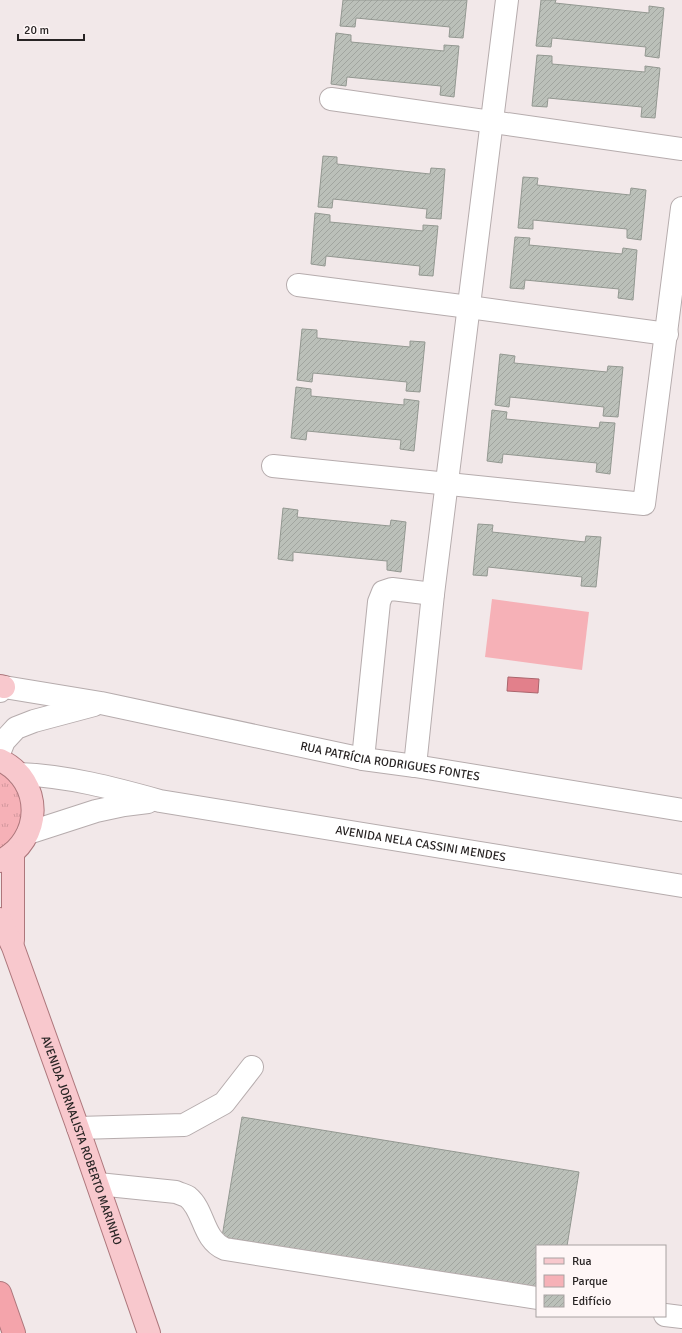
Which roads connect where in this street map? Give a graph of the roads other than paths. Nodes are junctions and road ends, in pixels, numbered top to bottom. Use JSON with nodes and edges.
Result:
{"nodes":[{"id":1,"x":507,"y":0,"type":"edge"},
{"id":2,"x":332,"y":98,"type":"dead end"},
{"id":3,"x":492,"y":121,"type":"junction"},
{"id":4,"x":682,"y":149,"type":"edge"},
{"id":5,"x":682,"y":208,"type":"edge"},
{"id":6,"x":298,"y":285,"type":"dead end"},
{"id":7,"x":469,"y":307,"type":"junction"},
{"id":8,"x":666,"y":334,"type":"junction"},
{"id":9,"x":273,"y":466,"type":"dead end"},
{"id":10,"x":446,"y":484,"type":"junction"},
{"id":11,"x":433,"y":594,"type":"junction"},
{"id":12,"x":1,"y":688,"type":"edge"},
{"id":13,"x":101,"y":703,"type":"junction"},
{"id":14,"x":0,"y":751,"type":"edge"},
{"id":15,"x":363,"y":759,"type":"junction"},
{"id":16,"x":0,"y":760,"type":"edge"},
{"id":17,"x":415,"y":766,"type":"junction"},
{"id":18,"x":19,"y":774,"type":"junction"},
{"id":19,"x":160,"y":801,"type":"junction"},
{"id":20,"x":682,"y":810,"type":"edge"},
{"id":21,"x":28,"y":833,"type":"junction"},
{"id":22,"x":7,"y":857,"type":"edge"},
{"id":23,"x":682,"y":886,"type":"edge"},
{"id":24,"x":0,"y":919,"type":"edge"},
{"id":25,"x":13,"y":947,"type":"junction"},
{"id":26,"x":252,"y":1067,"type":"dead end"},
{"id":27,"x":78,"y":1128,"type":"junction"},
{"id":28,"x":98,"y":1184,"type":"junction"},
{"id":29,"x":0,"y":1293,"type":"edge"},
{"id":30,"x":536,"y":1298,"type":"edge"},
{"id":31,"x":666,"y":1315,"type":"edge"},
{"id":32,"x":682,"y":1317,"type":"edge"},
{"id":33,"x":14,"y":1333,"type":"edge"},
{"id":34,"x":149,"y":1333,"type":"edge"}],
"edges":[{"from":1,"to":3,"type":"street"},
{"from":2,"to":3,"type":"street"},
{"from":3,"to":4,"type":"street"},
{"from":3,"to":7,"type":"street"},
{"from":5,"to":8,"type":"street"},
{"from":6,"to":7,"type":"street"},
{"from":7,"to":8,"type":"street"},
{"from":7,"to":10,"type":"street"},
{"from":8,"to":10,"type":"street"},
{"from":9,"to":10,"type":"street"},
{"from":10,"to":11,"type":"street"},
{"from":11,"to":15,"type":"street"},
{"from":11,"to":17,"type":"street"},
{"from":12,"to":13,"type":"street","name":"RUA PATRÍCIA RODRIGUES FONTES"},
{"from":13,"to":14,"type":"street","name":"RUA PATRÍCIA RODRIGUES FONTES"},
{"from":13,"to":15,"type":"street","name":"RUA PATRÍCIA RODRIGUES FONTES"},
{"from":15,"to":17,"type":"street","name":"RUA PATRÍCIA RODRIGUES FONTES"},
{"from":16,"to":18,"type":"main road"},
{"from":17,"to":20,"type":"street","name":"RUA PATRÍCIA RODRIGUES FONTES"},
{"from":18,"to":19,"type":"street","name":"AVENIDA NELA CASSINI MENDES"},
{"from":18,"to":21,"type":"main road"},
{"from":19,"to":21,"type":"street","name":"AVENIDA NELA CASSINI MENDES"},
{"from":19,"to":23,"type":"street","name":"AVENIDA NELA CASSINI MENDES"},
{"from":21,"to":22,"type":"main road"},
{"from":22,"to":25,"type":"main road","name":"AVENIDA JORNALISTA ROBERTO MARINHO"},
{"from":24,"to":25,"type":"main road","name":"AVENIDA JORNALISTA ROBERTO MARINHO"},
{"from":25,"to":27,"type":"main road","name":"AVENIDA JORNALISTA ROBERTO MARINHO"},
{"from":26,"to":27,"type":"street"},
{"from":27,"to":28,"type":"main road","name":"AVENIDA JORNALISTA ROBERTO MARINHO"},
{"from":28,"to":30,"type":"street"},
{"from":28,"to":34,"type":"main road","name":"AVENIDA JORNALISTA ROBERTO MARINHO"},
{"from":29,"to":33,"type":"highway"},
{"from":31,"to":32,"type":"street"}]}
